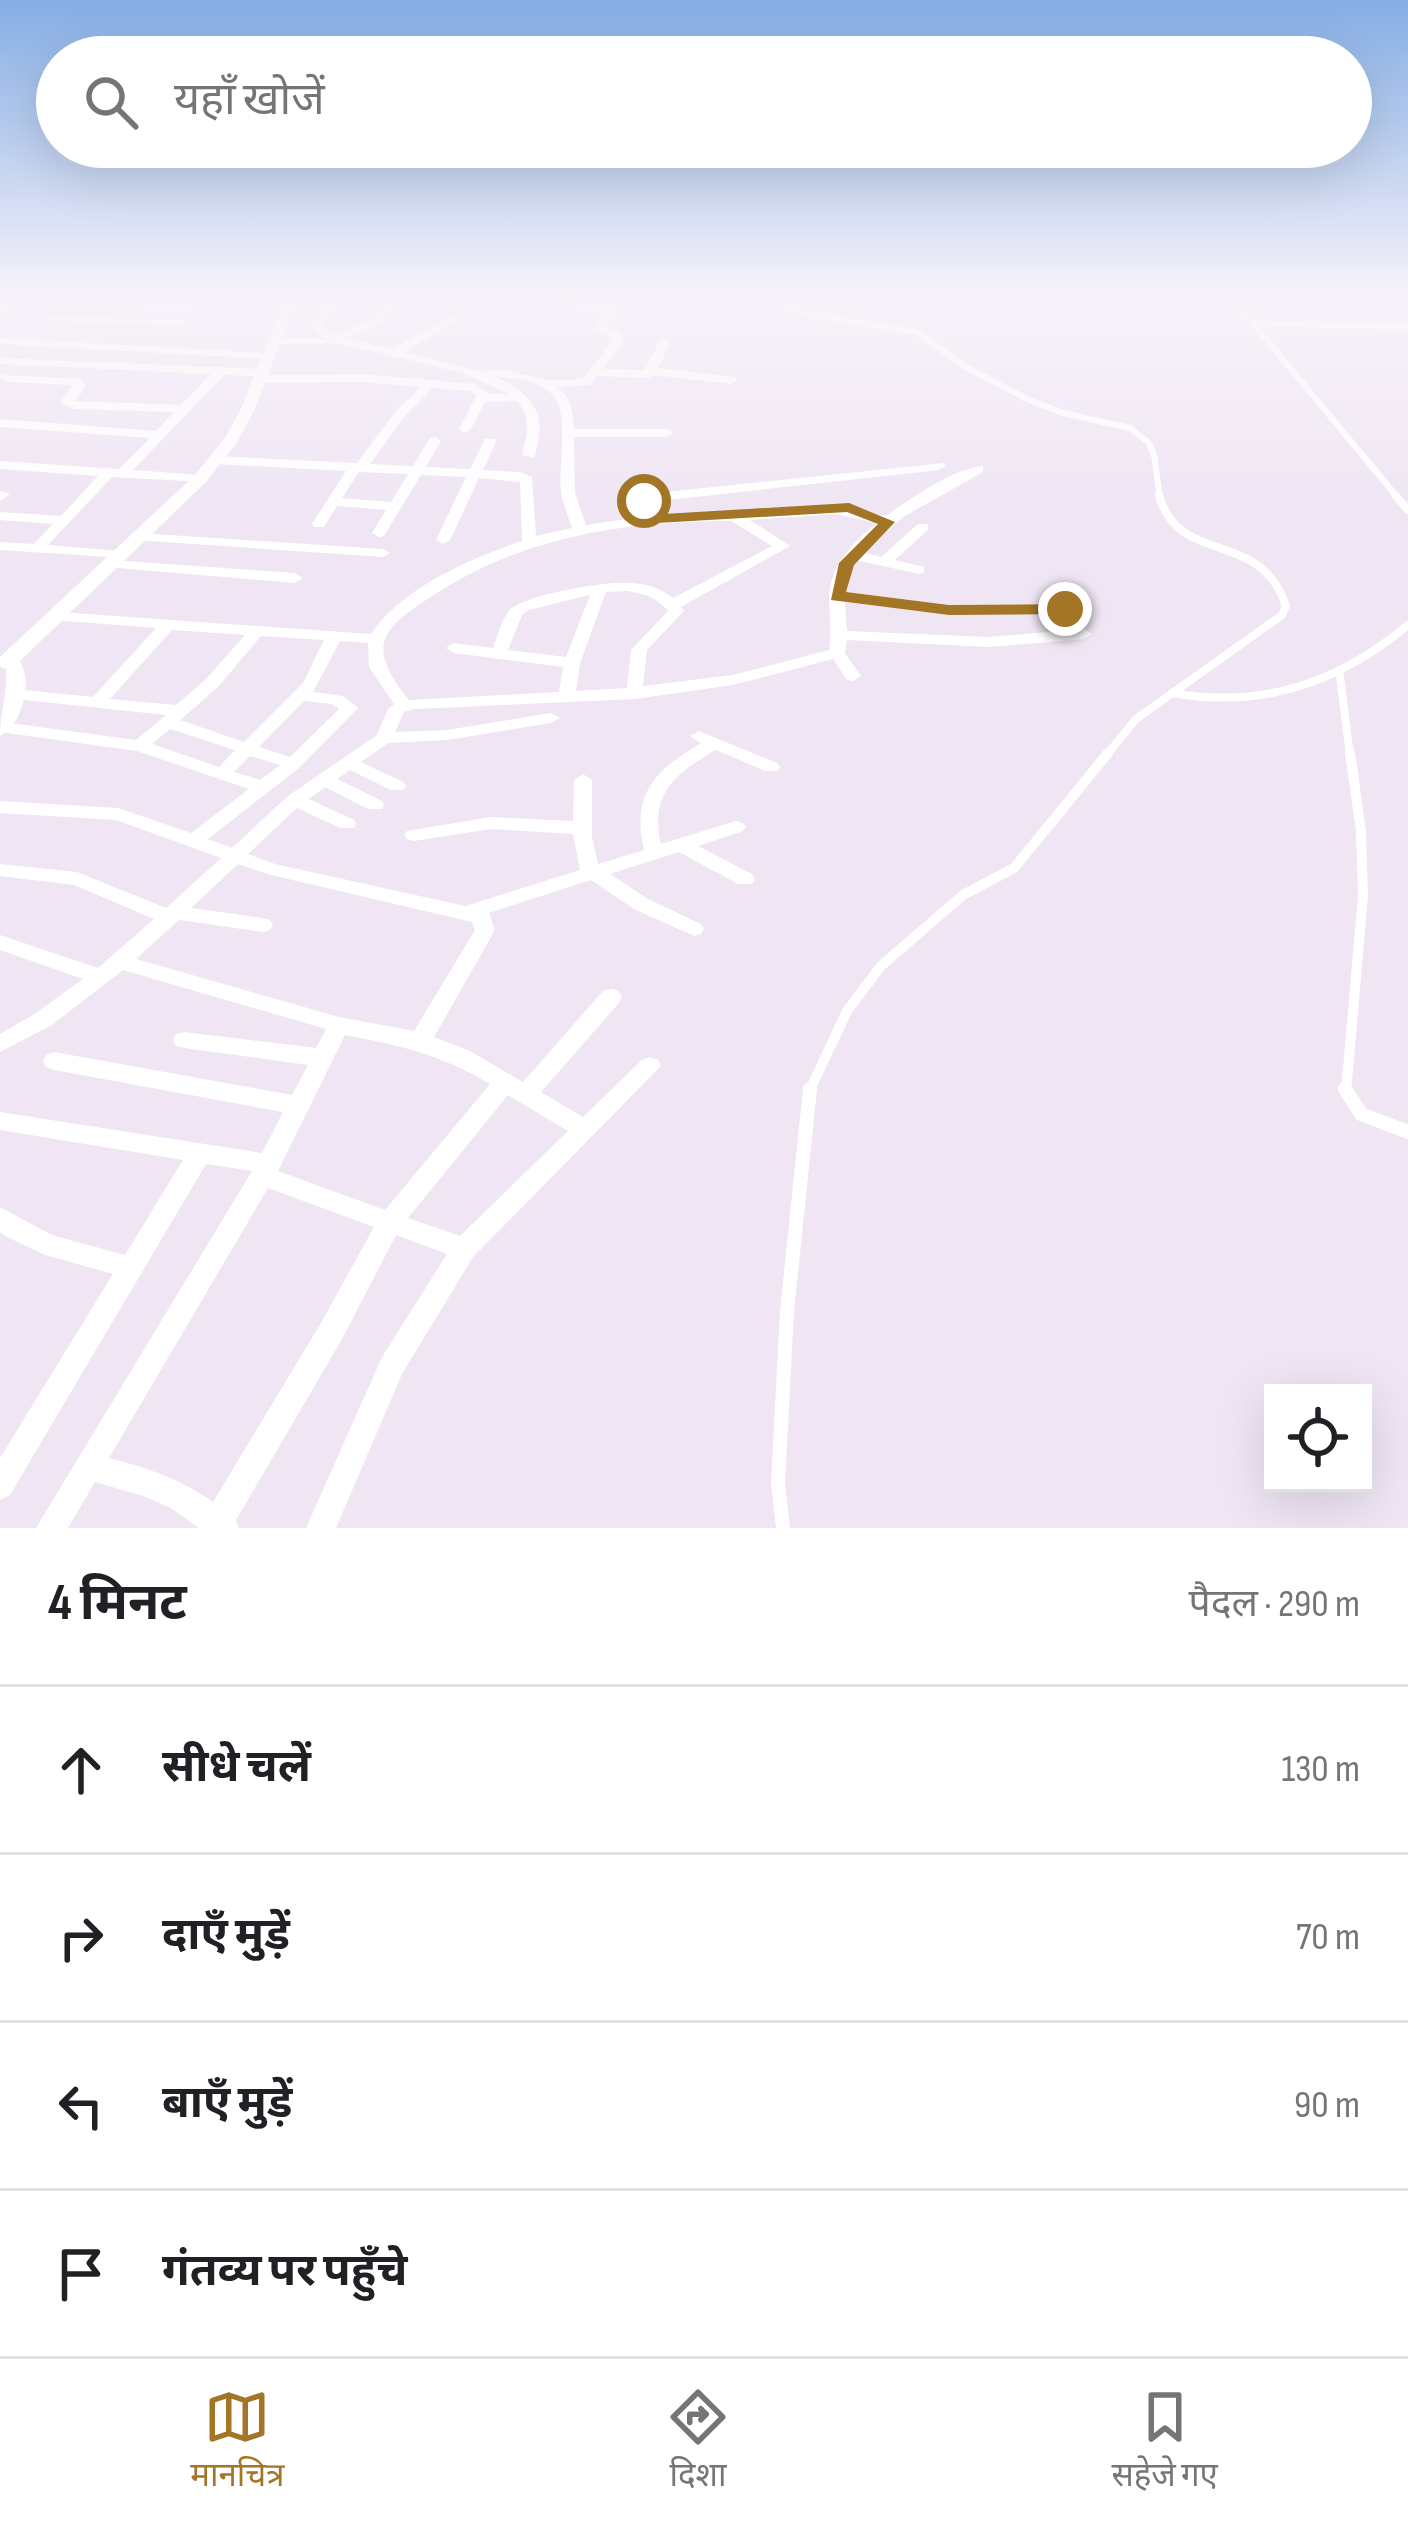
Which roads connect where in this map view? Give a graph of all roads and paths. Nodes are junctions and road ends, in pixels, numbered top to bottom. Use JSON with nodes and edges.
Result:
{"nodes":[{"id":1,"x":168,"y":369,"type":"edge"},
{"id":2,"x":232,"y":369,"type":"edge"},
{"id":3,"x":257,"y":369,"type":"edge"},
{"id":4,"x":259,"y":369,"type":"edge"},
{"id":5,"x":292,"y":369,"type":"edge"},
{"id":6,"x":331,"y":369,"type":"edge"},
{"id":7,"x":464,"y":369,"type":"edge"},
{"id":8,"x":596,"y":369,"type":"edge"},
{"id":9,"x":972,"y":369,"type":"edge"},
{"id":10,"x":1292,"y":369,"type":"edge"},
{"id":11,"x":651,"y":371,"type":"joint"},
{"id":12,"x":220,"y":372,"type":"junction"},
{"id":13,"x":477,"y":372,"type":"junction"},
{"id":14,"x":594,"y":372,"type":"junction"},
{"id":15,"x":684,"y":374,"type":"junction"},
{"id":16,"x":329,"y":377,"type":"junction"},
{"id":17,"x":731,"y":380,"type":"dead end"},
{"id":18,"x":3,"y":381,"type":"edge"},
{"id":19,"x":431,"y":383,"type":"junction"},
{"id":20,"x":545,"y":384,"type":"junction"},
{"id":21,"x":674,"y":392,"type":"dead end"},
{"id":22,"x":481,"y":397,"type":"junction"},
{"id":23,"x":519,"y":397,"type":"junction"},
{"id":24,"x":184,"y":409,"type":"junction"},
{"id":25,"x":0,"y":423,"type":"edge"},
{"id":26,"x":465,"y":428,"type":"dead end"},
{"id":27,"x":570,"y":433,"type":"junction"},
{"id":28,"x":668,"y":433,"type":"dead end"},
{"id":29,"x":160,"y":435,"type":"junction"},
{"id":30,"x":435,"y":441,"type":"dead end"},
{"id":31,"x":490,"y":442,"type":"dead end"},
{"id":32,"x":529,"y":455,"type":"dead end"},
{"id":33,"x":215,"y":460,"type":"junction"},
{"id":34,"x":0,"y":465,"type":"edge"},
{"id":35,"x":939,"y":466,"type":"dead end"},
{"id":36,"x":358,"y":467,"type":"junction"},
{"id":37,"x":978,"y":470,"type":"dead end"},
{"id":38,"x":417,"y":471,"type":"junction"},
{"id":39,"x":117,"y":472,"type":"junction"},
{"id":40,"x":474,"y":474,"type":"junction"},
{"id":41,"x":193,"y":478,"type":"junction"},
{"id":42,"x":1393,"y":490,"type":"junction"},
{"id":43,"x":1408,"y":490,"type":"edge"},
{"id":44,"x":333,"y":502,"type":"junction"},
{"id":45,"x":396,"y":506,"type":"junction"},
{"id":46,"x":1408,"y":510,"type":"edge"},
{"id":47,"x":732,"y":515,"type":"junction"},
{"id":48,"x":0,"y":516,"type":"edge"},
{"id":49,"x":64,"y":520,"type":"junction"},
{"id":50,"x":640,"y":520,"type":"junction"},
{"id":51,"x":888,"y":522,"type":"junction"},
{"id":52,"x":319,"y":524,"type":"dead end"},
{"id":53,"x":923,"y":526,"type":"dead end"},
{"id":54,"x":580,"y":529,"type":"junction"},
{"id":55,"x":380,"y":533,"type":"dead end"},
{"id":56,"x":139,"y":537,"type":"junction"},
{"id":57,"x":442,"y":540,"type":"dead end"},
{"id":58,"x":529,"y":542,"type":"junction"},
{"id":59,"x":0,"y":546,"type":"edge"},
{"id":60,"x":37,"y":549,"type":"junction"},
{"id":61,"x":383,"y":553,"type":"dead end"},
{"id":62,"x":854,"y":555,"type":"junction"},
{"id":63,"x":112,"y":557,"type":"junction"},
{"id":64,"x":884,"y":562,"type":"junction"},
{"id":65,"x":919,"y":570,"type":"dead end"},
{"id":66,"x":295,"y":578,"type":"dead end"},
{"id":67,"x":600,"y":588,"type":"junction"},
{"id":68,"x":836,"y":596,"type":"junction"},
{"id":69,"x":674,"y":604,"type":"junction"},
{"id":70,"x":1065,"y":609,"type":"dead end"},
{"id":71,"x":59,"y":617,"type":"junction"},
{"id":72,"x":168,"y":625,"type":"junction"},
{"id":73,"x":1408,"y":625,"type":"edge"},
{"id":74,"x":257,"y":631,"type":"junction"},
{"id":75,"x":1084,"y":634,"type":"dead end"},
{"id":76,"x":334,"y":637,"type":"junction"},
{"id":77,"x":376,"y":640,"type":"junction"},
{"id":78,"x":25,"y":643,"type":"junction"},
{"id":79,"x":838,"y":644,"type":"junction"},
{"id":80,"x":454,"y":648,"type":"dead end"},
{"id":81,"x":498,"y":655,"type":"junction"},
{"id":82,"x":4,"y":662,"type":"edge"},
{"id":83,"x":572,"y":663,"type":"junction"},
{"id":84,"x":854,"y":676,"type":"dead end"},
{"id":85,"x":1340,"y":676,"type":"junction"},
{"id":86,"x":1172,"y":693,"type":"junction"},
{"id":87,"x":15,"y":694,"type":"junction"},
{"id":88,"x":635,"y":694,"type":"junction"},
{"id":89,"x":300,"y":695,"type":"junction"},
{"id":90,"x":567,"y":698,"type":"junction"},
{"id":91,"x":99,"y":700,"type":"junction"},
{"id":92,"x":404,"y":705,"type":"junction"},
{"id":93,"x":174,"y":716,"type":"junction"},
{"id":94,"x":551,"y":718,"type":"dead end"},
{"id":95,"x":1,"y":728,"type":"edge"},
{"id":96,"x":384,"y":738,"type":"junction"},
{"id":97,"x":140,"y":746,"type":"junction"},
{"id":98,"x":249,"y":750,"type":"junction"},
{"id":99,"x":349,"y":763,"type":"junction"},
{"id":100,"x":293,"y":764,"type":"junction"},
{"id":101,"x":771,"y":767,"type":"dead end"},
{"id":102,"x":224,"y":772,"type":"junction"},
{"id":103,"x":323,"y":779,"type":"junction"},
{"id":104,"x":583,"y":780,"type":"dead end"},
{"id":105,"x":397,"y":786,"type":"dead end"},
{"id":106,"x":261,"y":787,"type":"junction"},
{"id":107,"x":295,"y":800,"type":"junction"},
{"id":108,"x":374,"y":806,"type":"dead end"},
{"id":109,"x":0,"y":807,"type":"edge"},
{"id":110,"x":347,"y":824,"type":"dead end"},
{"id":111,"x":582,"y":827,"type":"junction"},
{"id":112,"x":736,"y":827,"type":"dead end"},
{"id":113,"x":414,"y":835,"type":"dead end"},
{"id":114,"x":193,"y":841,"type":"junction"},
{"id":115,"x":680,"y":844,"type":"junction"},
{"id":116,"x":654,"y":853,"type":"junction"},
{"id":117,"x":231,"y":857,"type":"junction"},
{"id":118,"x":0,"y":870,"type":"edge"},
{"id":119,"x":590,"y":870,"type":"junction"},
{"id":120,"x":745,"y":879,"type":"dead end"},
{"id":121,"x":465,"y":913,"type":"junction"},
{"id":122,"x":172,"y":915,"type":"junction"},
{"id":123,"x":263,"y":925,"type":"dead end"},
{"id":124,"x":694,"y":929,"type":"dead end"},
{"id":125,"x":0,"y":942,"type":"edge"},
{"id":126,"x":120,"y":962,"type":"junction"},
{"id":127,"x":99,"y":976,"type":"junction"},
{"id":128,"x":611,"y":997,"type":"dead end"},
{"id":129,"x":340,"y":1025,"type":"junction"},
{"id":130,"x":184,"y":1040,"type":"dead end"},
{"id":131,"x":420,"y":1041,"type":"junction"},
{"id":132,"x":0,"y":1045,"type":"edge"},
{"id":133,"x":323,"y":1058,"type":"junction"},
{"id":134,"x":54,"y":1061,"type":"dead end"},
{"id":135,"x":650,"y":1066,"type":"dead end"},
{"id":136,"x":516,"y":1088,"type":"junction"},
{"id":137,"x":299,"y":1106,"type":"junction"},
{"id":138,"x":0,"y":1121,"type":"edge"},
{"id":139,"x":586,"y":1130,"type":"junction"},
{"id":140,"x":1408,"y":1132,"type":"edge"},
{"id":141,"x":200,"y":1153,"type":"junction"},
{"id":142,"x":266,"y":1170,"type":"junction"},
{"id":143,"x":0,"y":1218,"type":"edge"},
{"id":144,"x":389,"y":1223,"type":"junction"},
{"id":145,"x":464,"y":1249,"type":"junction"},
{"id":146,"x":129,"y":1267,"type":"junction"},
{"id":147,"x":88,"y":1466,"type":"junction"},
{"id":148,"x":0,"y":1485,"type":"edge"},
{"id":149,"x":218,"y":1527,"type":"edge"},
{"id":150,"x":51,"y":1528,"type":"edge"},
{"id":151,"x":321,"y":1528,"type":"edge"},
{"id":152,"x":783,"y":1528,"type":"edge"}],
"edges":[{"from":1,"to":12,"type":"street"},
{"from":2,"to":12,"type":"street"},
{"from":3,"to":41,"type":"street"},
{"from":4,"to":33,"type":"street"},
{"from":5,"to":16,"type":"street"},
{"from":6,"to":16,"type":"street"},
{"from":7,"to":13,"type":"street"},
{"from":8,"to":14,"type":"street"},
{"from":9,"to":86,"type":"lane"},
{"from":10,"to":42,"type":"lane"},
{"from":11,"to":14,"type":"street"},
{"from":11,"to":15,"type":"street"},
{"from":12,"to":24,"type":"street"},
{"from":13,"to":20,"type":"street"},
{"from":13,"to":23,"type":"street"},
{"from":14,"to":20,"type":"street"},
{"from":15,"to":17,"type":"street"},
{"from":15,"to":21,"type":"street"},
{"from":16,"to":19,"type":"street"},
{"from":18,"to":24,"type":"street"},
{"from":19,"to":22,"type":"street"},
{"from":19,"to":36,"type":"street"},
{"from":20,"to":27,"type":"street"},
{"from":22,"to":23,"type":"street"},
{"from":22,"to":26,"type":"street"},
{"from":23,"to":32,"type":"street"},
{"from":24,"to":29,"type":"street"},
{"from":25,"to":29,"type":"street"},
{"from":27,"to":28,"type":"street"},
{"from":27,"to":54,"type":"street"},
{"from":29,"to":39,"type":"street"},
{"from":30,"to":38,"type":"street"},
{"from":31,"to":40,"type":"street"},
{"from":33,"to":36,"type":"street"},
{"from":33,"to":41,"type":"street"},
{"from":34,"to":39,"type":"street"},
{"from":35,"to":50,"type":"street"},
{"from":36,"to":38,"type":"street"},
{"from":36,"to":44,"type":"street"},
{"from":37,"to":51,"type":"street"},
{"from":38,"to":40,"type":"street"},
{"from":38,"to":45,"type":"street"},
{"from":39,"to":41,"type":"street"},
{"from":39,"to":49,"type":"street"},
{"from":40,"to":57,"type":"street"},
{"from":40,"to":58,"type":"street"},
{"from":41,"to":56,"type":"street"},
{"from":41,"to":63,"type":"street"},
{"from":42,"to":43,"type":"lane"},
{"from":42,"to":46,"type":"lane"},
{"from":44,"to":45,"type":"street"},
{"from":44,"to":52,"type":"street"},
{"from":45,"to":55,"type":"street"},
{"from":47,"to":50,"type":"street"},
{"from":47,"to":51,"type":"street"},
{"from":47,"to":69,"type":"street"},
{"from":48,"to":49,"type":"street"},
{"from":49,"to":60,"type":"street"},
{"from":50,"to":54,"type":"street"},
{"from":51,"to":62,"type":"street"},
{"from":53,"to":64,"type":"street"},
{"from":54,"to":58,"type":"street"},
{"from":56,"to":61,"type":"street"},
{"from":56,"to":63,"type":"street"},
{"from":58,"to":77,"type":"street"},
{"from":59,"to":60,"type":"street"},
{"from":60,"to":63,"type":"street"},
{"from":62,"to":64,"type":"street"},
{"from":62,"to":68,"type":"street"},
{"from":63,"to":66,"type":"street"},
{"from":63,"to":71,"type":"street"},
{"from":63,"to":78,"type":"street"},
{"from":64,"to":65,"type":"street"},
{"from":67,"to":69,"type":"street"},
{"from":67,"to":81,"type":"street"},
{"from":67,"to":83,"type":"street"},
{"from":68,"to":70,"type":"street"},
{"from":68,"to":79,"type":"street"},
{"from":69,"to":88,"type":"street"},
{"from":71,"to":72,"type":"street"},
{"from":71,"to":78,"type":"street"},
{"from":72,"to":74,"type":"street"},
{"from":72,"to":91,"type":"street"},
{"from":73,"to":85,"type":"lane"},
{"from":74,"to":76,"type":"street"},
{"from":74,"to":93,"type":"street"},
{"from":75,"to":79,"type":"street"},
{"from":76,"to":77,"type":"street"},
{"from":76,"to":89,"type":"street"},
{"from":77,"to":92,"type":"street"},
{"from":78,"to":82,"type":"street"},
{"from":79,"to":84,"type":"street"},
{"from":79,"to":88,"type":"street"},
{"from":80,"to":81,"type":"street"},
{"from":81,"to":83,"type":"street"},
{"from":82,"to":87,"type":"street"},
{"from":83,"to":90,"type":"street"},
{"from":85,"to":86,"type":"lane"},
{"from":85,"to":140,"type":"lane"},
{"from":86,"to":152,"type":"lane"},
{"from":87,"to":91,"type":"street"},
{"from":87,"to":95,"type":"street"},
{"from":88,"to":90,"type":"street"},
{"from":89,"to":98,"type":"street"},
{"from":89,"to":100,"type":"street"},
{"from":90,"to":92,"type":"street"},
{"from":91,"to":93,"type":"street"},
{"from":92,"to":96,"type":"street"},
{"from":93,"to":97,"type":"street"},
{"from":93,"to":98,"type":"street"},
{"from":94,"to":96,"type":"street"},
{"from":95,"to":97,"type":"street"},
{"from":96,"to":99,"type":"street"},
{"from":97,"to":102,"type":"street"},
{"from":98,"to":100,"type":"street"},
{"from":98,"to":102,"type":"street"},
{"from":99,"to":103,"type":"street"},
{"from":99,"to":105,"type":"street"},
{"from":100,"to":106,"type":"street"},
{"from":101,"to":116,"type":"street"},
{"from":102,"to":106,"type":"street"},
{"from":103,"to":107,"type":"street"},
{"from":103,"to":108,"type":"street"},
{"from":104,"to":111,"type":"street"},
{"from":106,"to":114,"type":"street"},
{"from":107,"to":110,"type":"street"},
{"from":107,"to":117,"type":"street"},
{"from":109,"to":114,"type":"street"},
{"from":111,"to":113,"type":"street"},
{"from":111,"to":119,"type":"street"},
{"from":112,"to":115,"type":"street"},
{"from":114,"to":117,"type":"street"},
{"from":115,"to":116,"type":"street"},
{"from":115,"to":120,"type":"street"},
{"from":116,"to":119,"type":"street"},
{"from":117,"to":121,"type":"street"},
{"from":117,"to":122,"type":"street"},
{"from":118,"to":122,"type":"street"},
{"from":119,"to":121,"type":"street"},
{"from":119,"to":124,"type":"street"},
{"from":121,"to":131,"type":"street"},
{"from":122,"to":123,"type":"street"},
{"from":122,"to":126,"type":"street"},
{"from":125,"to":127,"type":"street"},
{"from":126,"to":127,"type":"street"},
{"from":126,"to":129,"type":"street"},
{"from":127,"to":132,"type":"street"},
{"from":128,"to":136,"type":"street"},
{"from":129,"to":131,"type":"street"},
{"from":129,"to":133,"type":"street"},
{"from":130,"to":133,"type":"street"},
{"from":131,"to":136,"type":"street"},
{"from":133,"to":137,"type":"street"},
{"from":134,"to":137,"type":"street"},
{"from":135,"to":139,"type":"street"},
{"from":136,"to":139,"type":"street"},
{"from":136,"to":144,"type":"street"},
{"from":137,"to":142,"type":"street"},
{"from":138,"to":141,"type":"street"},
{"from":139,"to":145,"type":"street"},
{"from":141,"to":142,"type":"street"},
{"from":141,"to":146,"type":"street"},
{"from":142,"to":144,"type":"street"},
{"from":142,"to":147,"type":"street"},
{"from":143,"to":146,"type":"street"},
{"from":144,"to":145,"type":"street"},
{"from":144,"to":149,"type":"street"},
{"from":145,"to":151,"type":"street"},
{"from":146,"to":148,"type":"street"},
{"from":147,"to":149,"type":"street"},
{"from":147,"to":150,"type":"street"}]}
